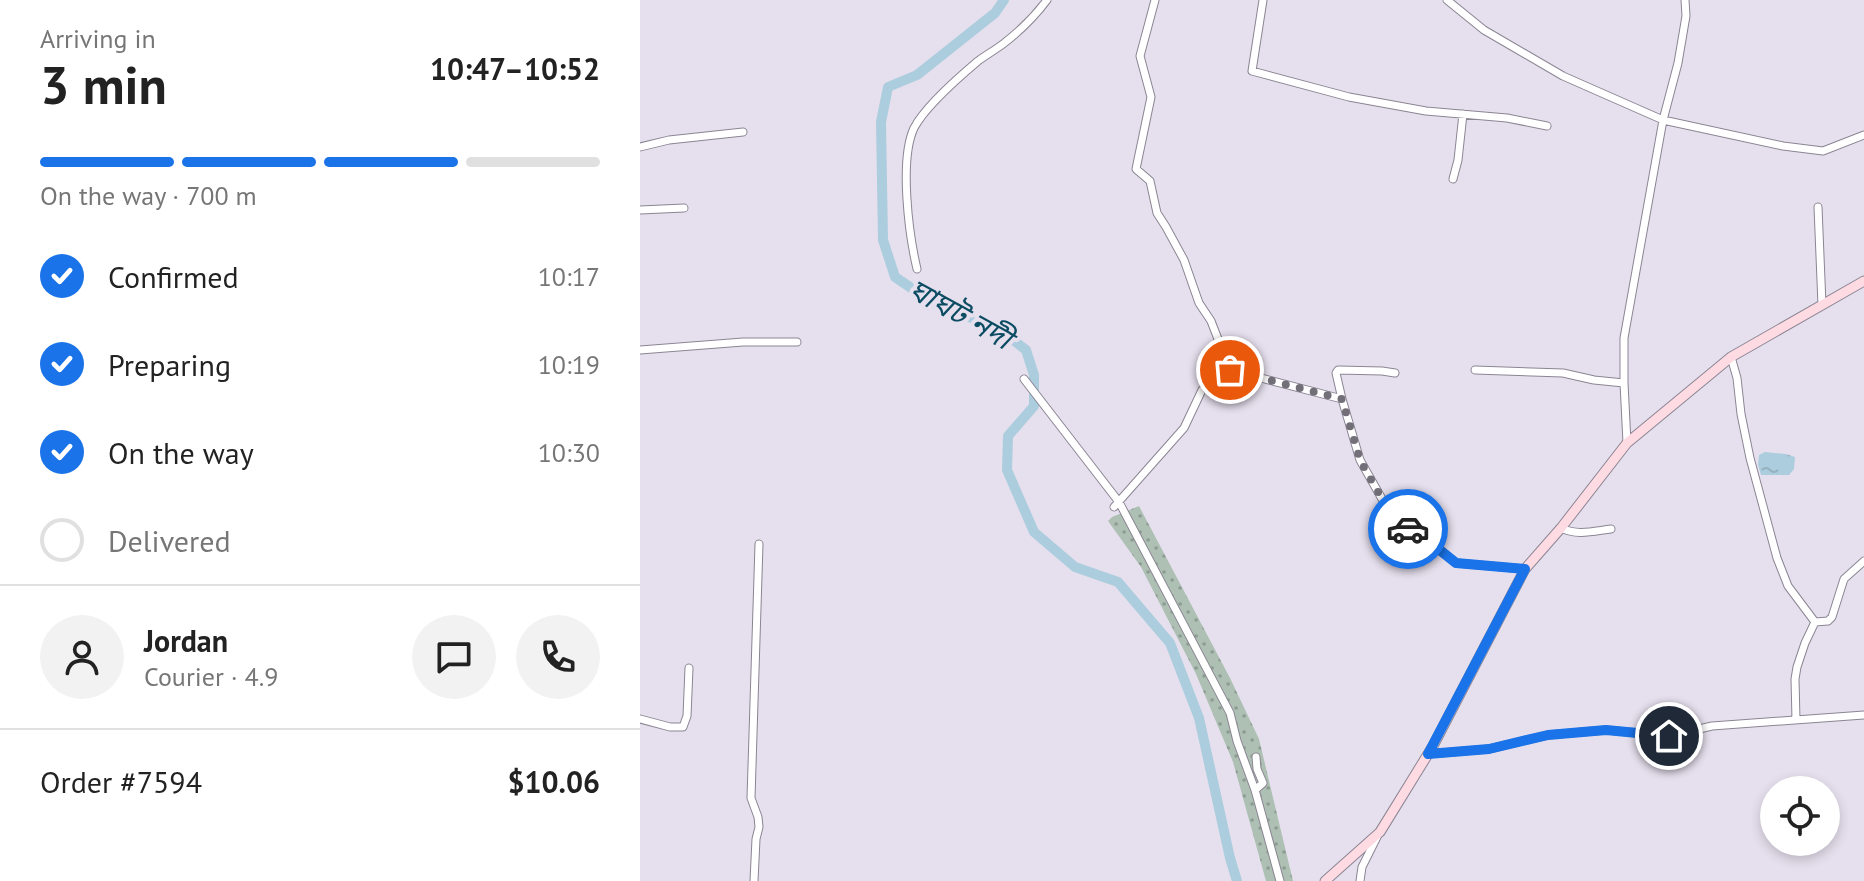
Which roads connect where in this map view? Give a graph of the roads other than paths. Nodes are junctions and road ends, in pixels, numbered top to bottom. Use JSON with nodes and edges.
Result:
{"nodes":[{"id":1,"x":1047,"y":0,"type":"edge"},
{"id":2,"x":1155,"y":0,"type":"edge"},
{"id":3,"x":1263,"y":0,"type":"edge"},
{"id":4,"x":1447,"y":0,"type":"edge"},
{"id":5,"x":1685,"y":0,"type":"edge"},
{"id":6,"x":1463,"y":114,"type":"junction"},
{"id":7,"x":1663,"y":120,"type":"junction"},
{"id":8,"x":1547,"y":126,"type":"dead end"},
{"id":9,"x":743,"y":132,"type":"dead end"},
{"id":10,"x":1864,"y":135,"type":"edge"},
{"id":11,"x":640,"y":147,"type":"edge"},
{"id":12,"x":1453,"y":179,"type":"dead end"},
{"id":13,"x":1818,"y":207,"type":"dead end"},
{"id":14,"x":684,"y":208,"type":"dead end"},
{"id":15,"x":640,"y":210,"type":"edge"},
{"id":16,"x":917,"y":269,"type":"dead end"},
{"id":17,"x":1864,"y":281,"type":"edge"},
{"id":18,"x":1822,"y":305,"type":"junction"},
{"id":19,"x":797,"y":342,"type":"dead end"},
{"id":20,"x":640,"y":350,"type":"edge"},
{"id":21,"x":1731,"y":357,"type":"junction"},
{"id":22,"x":1230,"y":370,"type":"junction"},
{"id":23,"x":1475,"y":370,"type":"dead end"},
{"id":24,"x":1395,"y":373,"type":"dead end"},
{"id":25,"x":1024,"y":379,"type":"dead end"},
{"id":26,"x":1624,"y":383,"type":"junction"},
{"id":27,"x":1342,"y":399,"type":"junction"},
{"id":28,"x":1627,"y":443,"type":"junction"},
{"id":29,"x":1117,"y":505,"type":"junction"},
{"id":30,"x":1561,"y":528,"type":"junction"},
{"id":31,"x":1611,"y":529,"type":"dead end"},
{"id":32,"x":759,"y":544,"type":"dead end"},
{"id":33,"x":1864,"y":561,"type":"edge"},
{"id":34,"x":1525,"y":569,"type":"junction"},
{"id":35,"x":1815,"y":622,"type":"junction"},
{"id":36,"x":689,"y":668,"type":"dead end"},
{"id":37,"x":1864,"y":715,"type":"edge"},
{"id":38,"x":640,"y":719,"type":"edge"},
{"id":39,"x":1796,"y":720,"type":"junction"},
{"id":40,"x":1428,"y":754,"type":"junction"},
{"id":41,"x":1256,"y":757,"type":"dead end"},
{"id":42,"x":1255,"y":790,"type":"junction"},
{"id":43,"x":1380,"y":832,"type":"junction"},
{"id":44,"x":754,"y":881,"type":"edge"},
{"id":45,"x":1280,"y":881,"type":"edge"},
{"id":46,"x":1325,"y":881,"type":"edge"},
{"id":47,"x":1360,"y":881,"type":"edge"}],
"edges":[{"from":1,"to":16,"type":"street"},
{"from":2,"to":22,"type":"street"},
{"from":3,"to":6,"type":"street"},
{"from":4,"to":7,"type":"street"},
{"from":5,"to":7,"type":"street"},
{"from":6,"to":8,"type":"street"},
{"from":6,"to":12,"type":"street"},
{"from":7,"to":10,"type":"street"},
{"from":7,"to":26,"type":"street"},
{"from":9,"to":11,"type":"street"},
{"from":13,"to":18,"type":"street"},
{"from":14,"to":15,"type":"street"},
{"from":17,"to":18,"type":"street"},
{"from":18,"to":21,"type":"street"},
{"from":19,"to":20,"type":"street"},
{"from":21,"to":28,"type":"street"},
{"from":21,"to":35,"type":"street"},
{"from":22,"to":27,"type":"street"},
{"from":22,"to":29,"type":"street"},
{"from":23,"to":26,"type":"street"},
{"from":24,"to":27,"type":"street"},
{"from":25,"to":29,"type":"street"},
{"from":26,"to":28,"type":"street"},
{"from":27,"to":34,"type":"street"},
{"from":28,"to":30,"type":"street"},
{"from":29,"to":42,"type":"street"},
{"from":30,"to":31,"type":"street"},
{"from":30,"to":34,"type":"street"},
{"from":32,"to":44,"type":"street"},
{"from":33,"to":35,"type":"street"},
{"from":34,"to":40,"type":"street"},
{"from":35,"to":39,"type":"street"},
{"from":36,"to":38,"type":"street"},
{"from":37,"to":39,"type":"street"},
{"from":39,"to":40,"type":"street"},
{"from":40,"to":43,"type":"street"},
{"from":41,"to":42,"type":"street"},
{"from":42,"to":45,"type":"street"},
{"from":43,"to":46,"type":"street"},
{"from":43,"to":47,"type":"street"}]}
